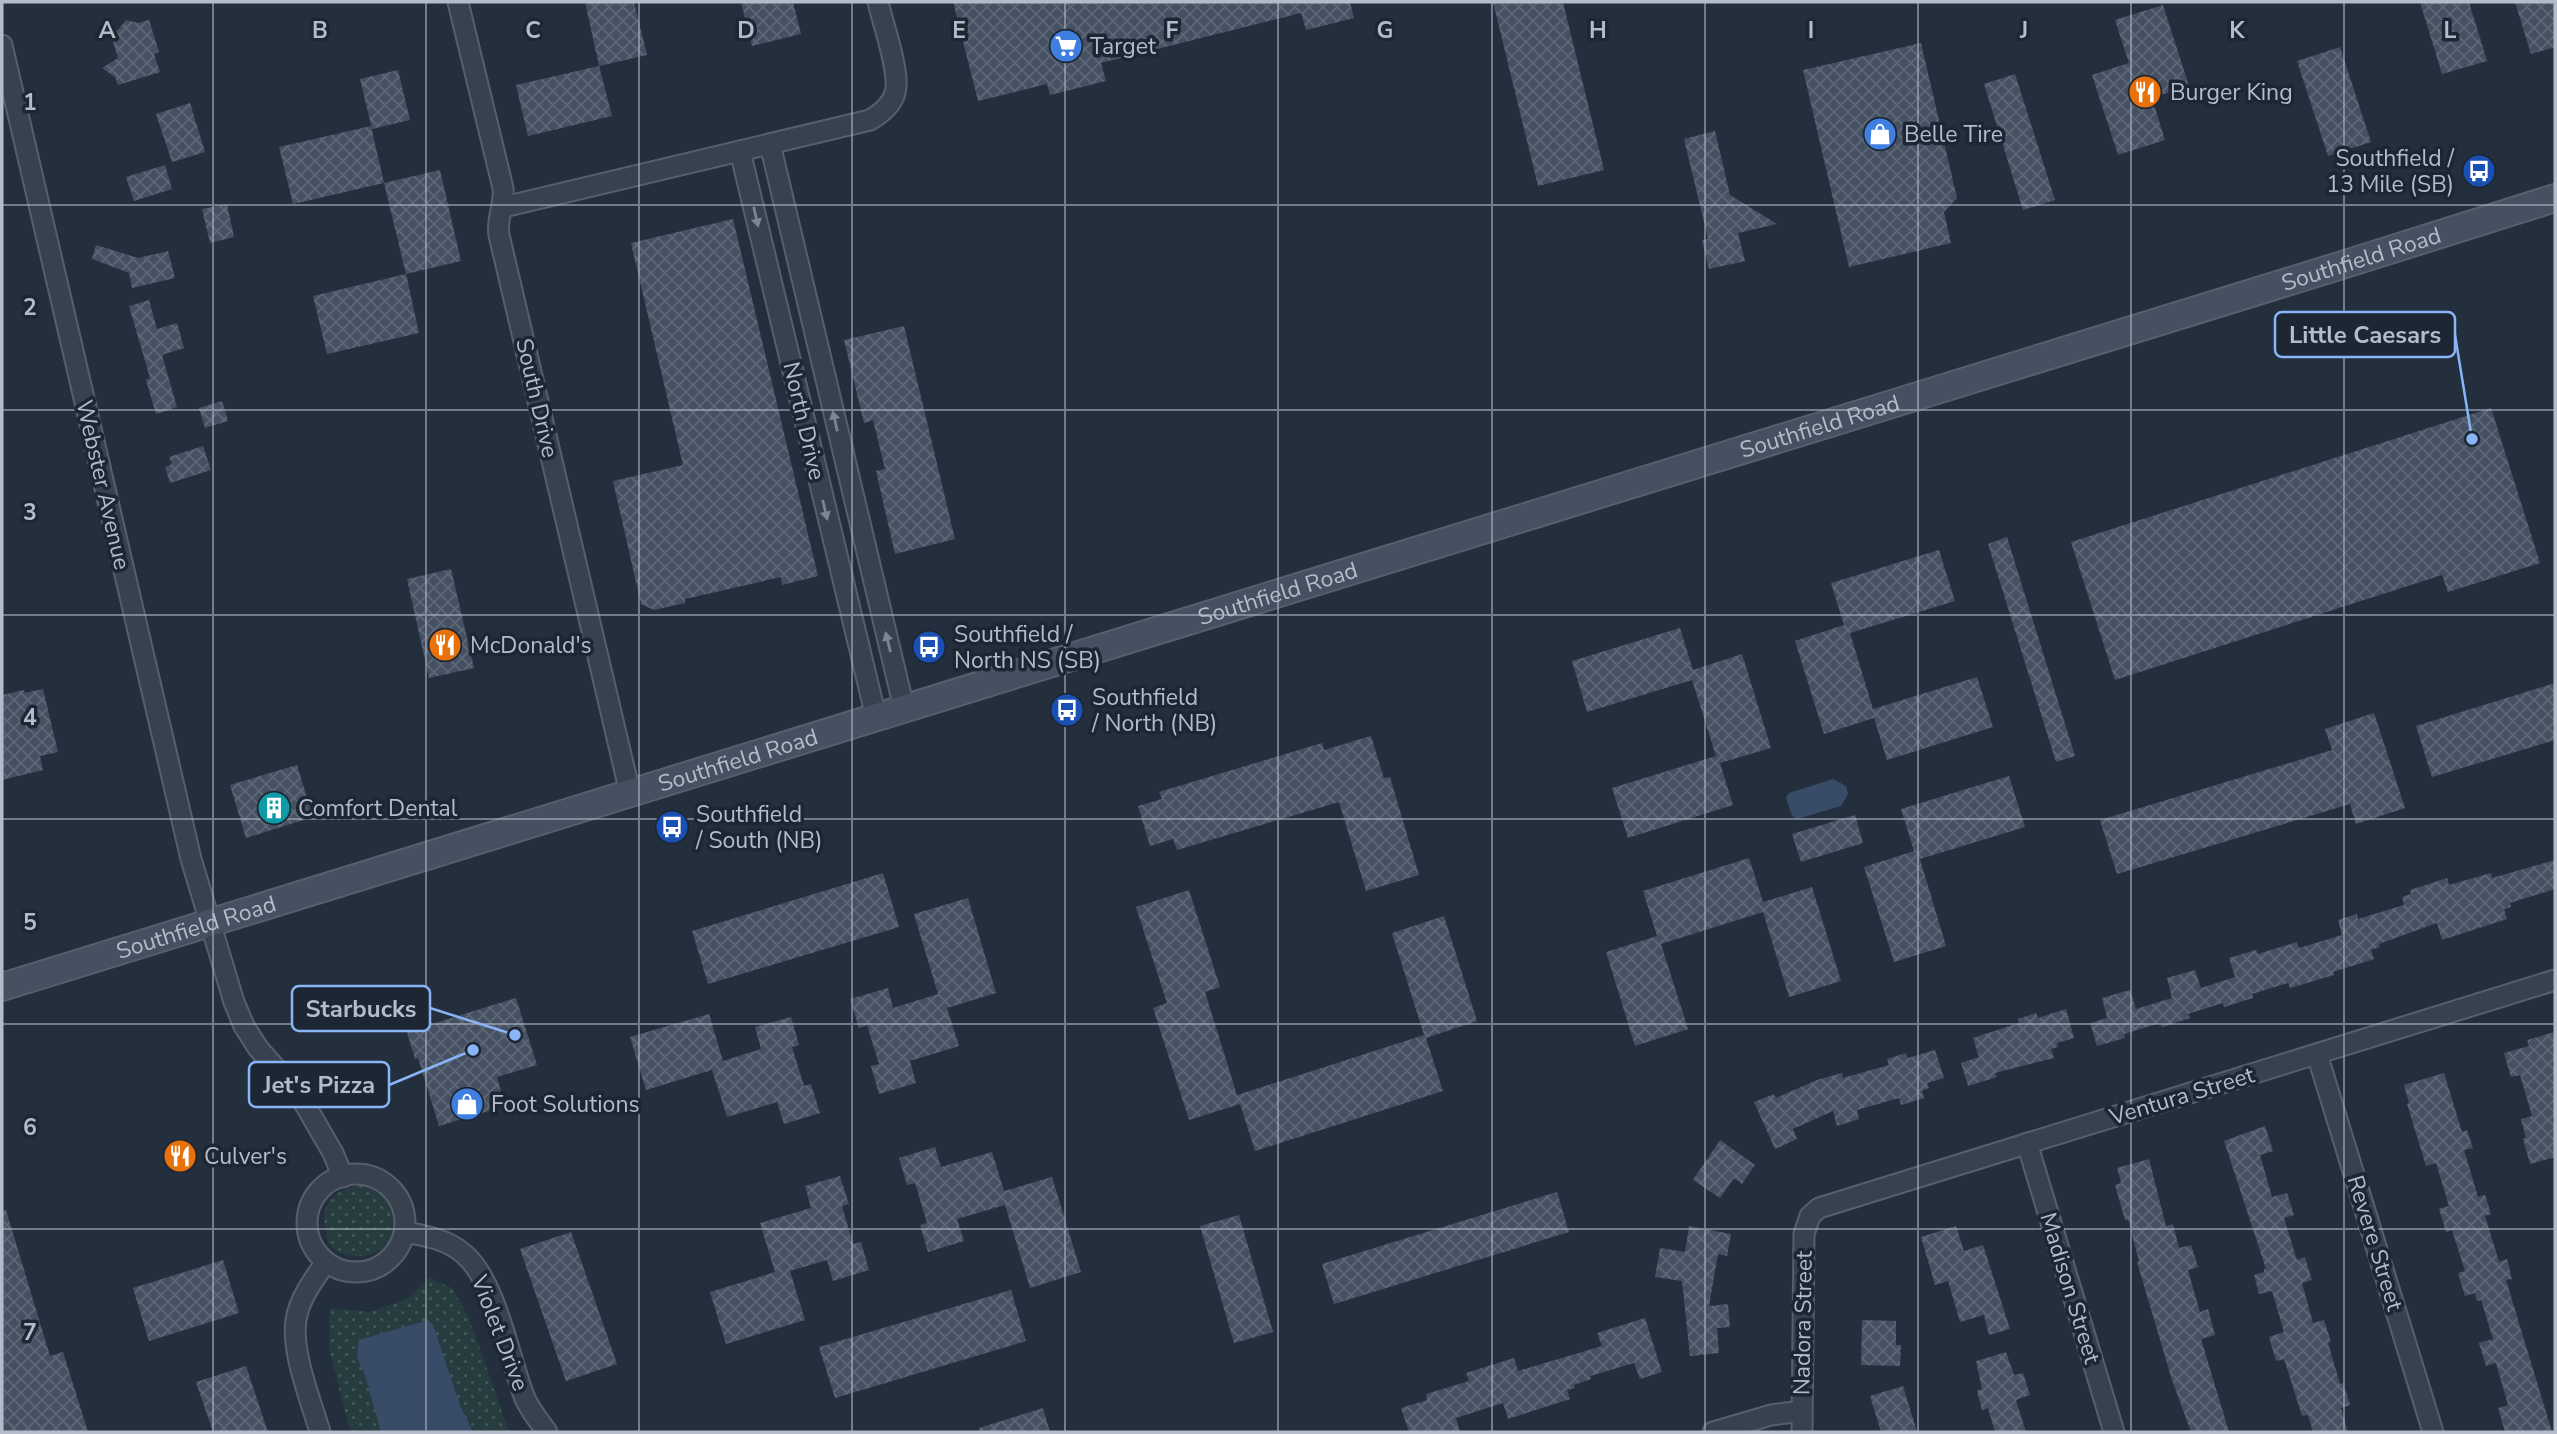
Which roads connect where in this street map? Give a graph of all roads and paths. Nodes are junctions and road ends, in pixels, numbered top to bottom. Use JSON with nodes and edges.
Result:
{"nodes":[{"id":1,"x":458,"y":2,"type":"edge"},
{"id":2,"x":878,"y":2,"type":"edge"},
{"id":3,"x":2,"y":46,"type":"edge"},
{"id":4,"x":770,"y":144,"type":"junction"},
{"id":5,"x":740,"y":151,"type":"junction"},
{"id":6,"x":2555,"y":198,"type":"edge"},
{"id":7,"x":504,"y":207,"type":"junction"},
{"id":8,"x":796,"y":253,"type":"junction"},
{"id":9,"x":766,"y":260,"type":"junction"},
{"id":10,"x":872,"y":575,"type":"junction"},
{"id":11,"x":842,"y":582,"type":"junction"},
{"id":12,"x":904,"y":708,"type":"junction"},
{"id":13,"x":876,"y":717,"type":"junction"},
{"id":14,"x":630,"y":793,"type":"junction"},
{"id":15,"x":211,"y":923,"type":"junction"},
{"id":16,"x":2555,"y":980,"type":"edge"},
{"id":17,"x":2,"y":987,"type":"edge"},
{"id":18,"x":2317,"y":1054,"type":"junction"},
{"id":19,"x":2027,"y":1143,"type":"junction"},
{"id":20,"x":343,"y":1177,"type":"junction"},
{"id":21,"x":1810,"y":1216,"type":"joint"},
{"id":22,"x":405,"y":1232,"type":"junction"},
{"id":23,"x":326,"y":1262,"type":"junction"},
{"id":24,"x":1801,"y":1411,"type":"junction"},
{"id":25,"x":320,"y":1432,"type":"edge"},
{"id":26,"x":547,"y":1432,"type":"edge"},
{"id":27,"x":1713,"y":1432,"type":"edge"},
{"id":28,"x":1802,"y":1432,"type":"edge"},
{"id":29,"x":2114,"y":1432,"type":"edge"},
{"id":30,"x":2433,"y":1432,"type":"edge"}],
"edges":[{"from":1,"to":7,"type":"street","name":"South Drive"},
{"from":2,"to":4,"type":"street"},
{"from":3,"to":15,"type":"street","name":"Webster Avenue"},
{"from":4,"to":5,"type":"street"},
{"from":4,"to":8,"type":"street","name":"North Drive"},
{"from":5,"to":7,"type":"street"},
{"from":5,"to":9,"type":"street","name":"North Drive","one_way":true},
{"from":6,"to":12,"type":"main road","name":"Southfield Road"},
{"from":7,"to":14,"type":"street","name":"South Drive"},
{"from":8,"to":9,"type":"street"},
{"from":10,"to":8,"type":"street","name":"North Drive","one_way":true},
{"from":9,"to":11,"type":"street","name":"North Drive","one_way":true},
{"from":10,"to":11,"type":"street"},
{"from":12,"to":10,"type":"street","name":"North Drive","one_way":true},
{"from":11,"to":13,"type":"street","name":"North Drive"},
{"from":12,"to":13,"type":"main road","name":"Southfield Road"},
{"from":13,"to":14,"type":"main road","name":"Southfield Road"},
{"from":14,"to":15,"type":"main road","name":"Southfield Road"},
{"from":15,"to":17,"type":"main road","name":"Southfield Road"},
{"from":15,"to":20,"type":"street","name":"Webster Avenue"},
{"from":16,"to":18,"type":"street","name":"Ventura Street"},
{"from":18,"to":19,"type":"street","name":"Ventura Street"},
{"from":18,"to":30,"type":"street","name":"Revere Street"},
{"from":19,"to":21,"type":"street","name":"Ventura Street"},
{"from":19,"to":29,"type":"street","name":"Madison Street"},
{"from":20,"to":22,"type":"street"},
{"from":20,"to":23,"type":"street"},
{"from":21,"to":24,"type":"street","name":"Nadora Street"},
{"from":22,"to":23,"type":"street"},
{"from":22,"to":26,"type":"street","name":"Violet Drive"},
{"from":23,"to":25,"type":"street"},
{"from":24,"to":27,"type":"street"},
{"from":24,"to":28,"type":"street","name":"Nadora Street"}]}
